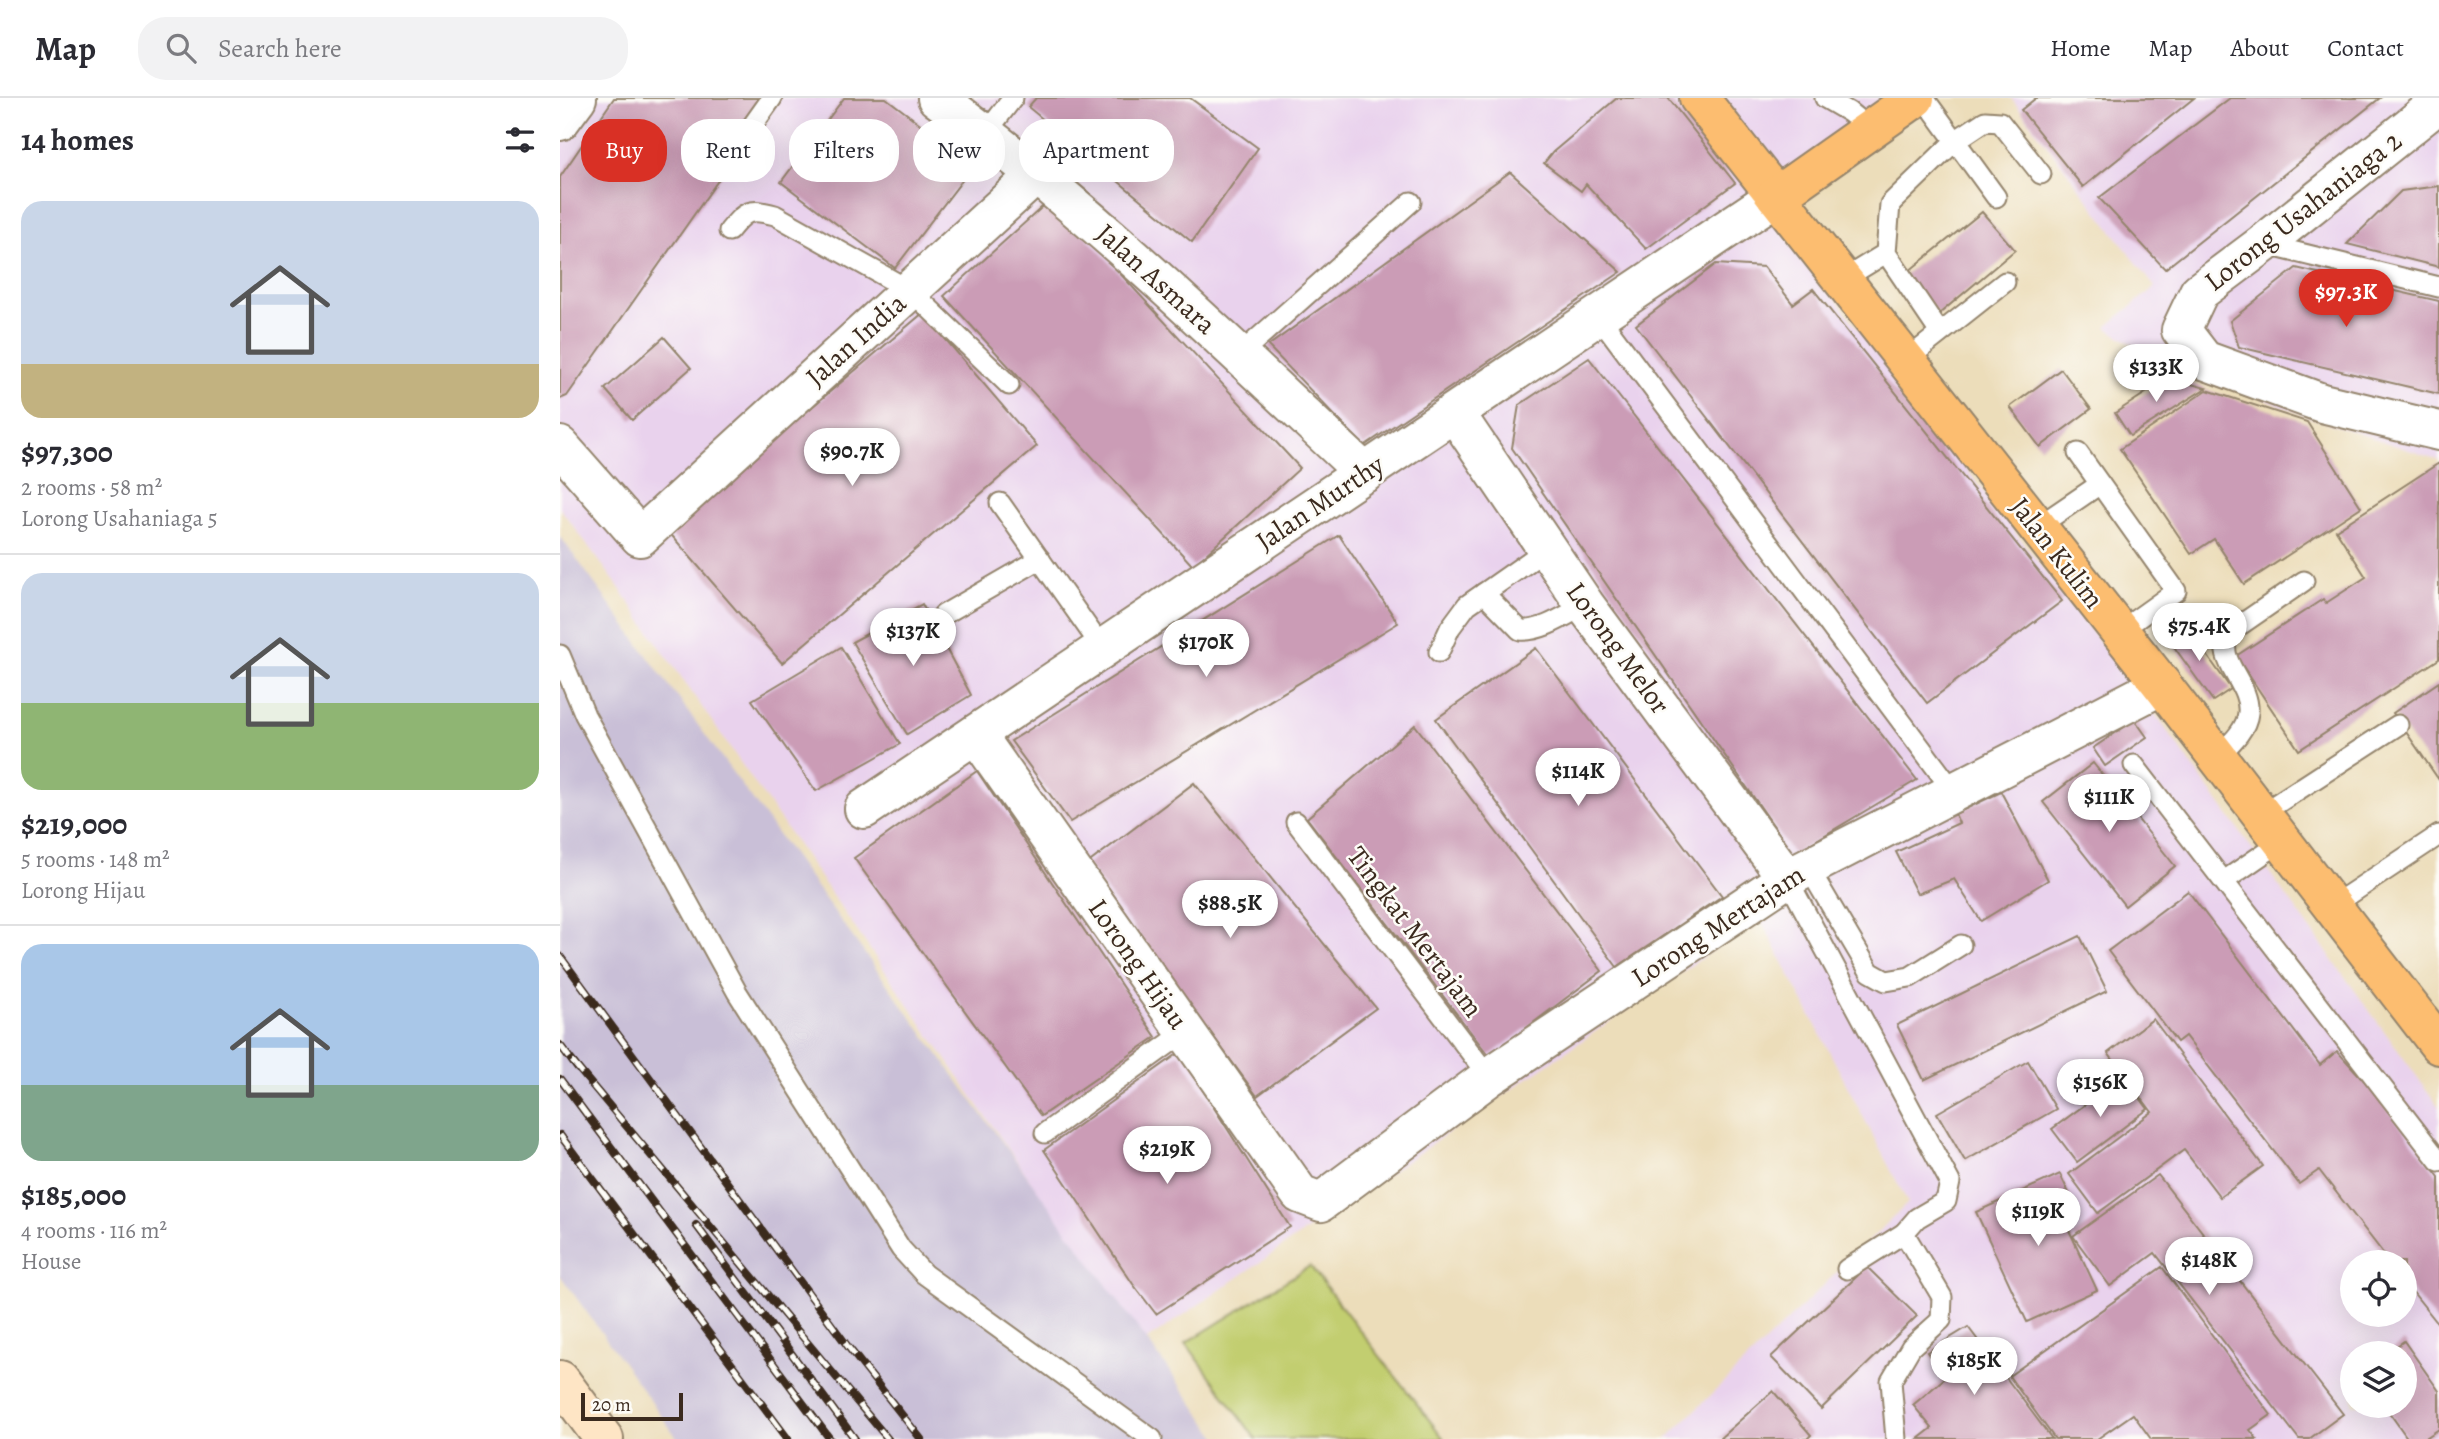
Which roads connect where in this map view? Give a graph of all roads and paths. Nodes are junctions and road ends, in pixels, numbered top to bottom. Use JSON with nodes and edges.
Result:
{"nodes":[{"id":1,"x":577,"y":98,"type":"edge"},
{"id":2,"x":772,"y":98,"type":"edge"},
{"id":3,"x":937,"y":98,"type":"edge"},
{"id":4,"x":1013,"y":98,"type":"edge"},
{"id":5,"x":1699,"y":98,"type":"edge"},
{"id":6,"x":1825,"y":98,"type":"edge"},
{"id":7,"x":1915,"y":98,"type":"edge"},
{"id":8,"x":1924,"y":98,"type":"edge"},
{"id":9,"x":2439,"y":103,"type":"edge"},
{"id":10,"x":757,"y":119,"type":"edge"},
{"id":11,"x":966,"y":119,"type":"edge"},
{"id":12,"x":997,"y":119,"type":"edge"},
{"id":13,"x":560,"y":121,"type":"edge"},
{"id":14,"x":1871,"y":130,"type":"junction"},
{"id":15,"x":2422,"y":133,"type":"edge"},
{"id":16,"x":1955,"y":141,"type":"junction"},
{"id":17,"x":1005,"y":149,"type":"edge"},
{"id":18,"x":1019,"y":160,"type":"edge"},
{"id":19,"x":2041,"y":174,"type":"dead end"},
{"id":20,"x":1028,"y":182,"type":"edge"},
{"id":21,"x":1046,"y":182,"type":"edge"},
{"id":22,"x":1776,"y":196,"type":"junction"},
{"id":23,"x":1996,"y":197,"type":"dead end"},
{"id":24,"x":1411,"y":202,"type":"dead end"},
{"id":25,"x":729,"y":231,"type":"dead end"},
{"id":26,"x":2263,"y":244,"type":"junction"},
{"id":27,"x":1886,"y":253,"type":"junction"},
{"id":28,"x":1842,"y":279,"type":"junction"},
{"id":29,"x":2005,"y":282,"type":"dead end"},
{"id":30,"x":2439,"y":287,"type":"edge"},
{"id":31,"x":911,"y":291,"type":"junction"},
{"id":32,"x":1598,"y":315,"type":"junction"},
{"id":33,"x":1940,"y":333,"type":"junction"},
{"id":34,"x":1239,"y":355,"type":"junction"},
{"id":35,"x":1905,"y":361,"type":"junction"},
{"id":36,"x":1009,"y":385,"type":"dead end"},
{"id":37,"x":1455,"y":413,"type":"junction"},
{"id":38,"x":2439,"y":431,"type":"edge"},
{"id":39,"x":560,"y":446,"type":"edge"},
{"id":40,"x":2078,"y":453,"type":"dead end"},
{"id":41,"x":1365,"y":472,"type":"junction"},
{"id":42,"x":2100,"y":484,"type":"junction"},
{"id":43,"x":1000,"y":503,"type":"dead end"},
{"id":44,"x":2037,"y":527,"type":"junction"},
{"id":45,"x":1546,"y":549,"type":"junction"},
{"id":46,"x":1040,"y":559,"type":"junction"},
{"id":47,"x":2304,"y":581,"type":"dead end"},
{"id":48,"x":1484,"y":593,"type":"junction"},
{"id":49,"x":1585,"y":605,"type":"junction"},
{"id":50,"x":943,"y":615,"type":"dead end"},
{"id":51,"x":2120,"y":631,"type":"junction"},
{"id":52,"x":1103,"y":649,"type":"junction"},
{"id":53,"x":1439,"y":652,"type":"dead end"},
{"id":54,"x":560,"y":655,"type":"edge"},
{"id":55,"x":2162,"y":685,"type":"junction"},
{"id":56,"x":2398,"y":726,"type":"dead end"},
{"id":57,"x":976,"y":734,"type":"junction"},
{"id":58,"x":2217,"y":757,"type":"junction"},
{"id":59,"x":2134,"y":765,"type":"dead end"},
{"id":60,"x":1954,"y":792,"type":"junction"},
{"id":61,"x":863,"y":809,"type":"dead end"},
{"id":62,"x":1296,"y":822,"type":"dead end"},
{"id":63,"x":2272,"y":828,"type":"junction"},
{"id":64,"x":2439,"y":835,"type":"edge"},
{"id":65,"x":1798,"y":872,"type":"junction"},
{"id":66,"x":2224,"y":881,"type":"junction"},
{"id":67,"x":2332,"y":906,"type":"junction"},
{"id":68,"x":1961,"y":945,"type":"dead end"},
{"id":69,"x":1185,"y":1031,"type":"junction"},
{"id":70,"x":2439,"y":1045,"type":"edge"},
{"id":71,"x":1489,"y":1077,"type":"junction"},
{"id":72,"x":1045,"y":1133,"type":"dead end"},
{"id":73,"x":2439,"y":1161,"type":"edge"},
{"id":74,"x":1300,"y":1194,"type":"joint"},
{"id":75,"x":1904,"y":1233,"type":"junction"},
{"id":76,"x":1847,"y":1269,"type":"dead end"},
{"id":77,"x":560,"y":1380,"type":"edge"},
{"id":78,"x":604,"y":1439,"type":"edge"},
{"id":79,"x":1152,"y":1439,"type":"edge"},
{"id":80,"x":1896,"y":1439,"type":"edge"}],
"edges":[{"from":1,"to":13,"type":"street"},
{"from":2,"to":10,"type":"lane"},
{"from":3,"to":11,"type":"street","name":"Jalan Asmara"},
{"from":4,"to":12,"type":"lane"},
{"from":5,"to":22,"type":"main road","name":"Jalan Kulim"},
{"from":6,"to":14,"type":"lane"},
{"from":7,"to":14,"type":"main road"},
{"from":8,"to":16,"type":"lane"},
{"from":9,"to":15,"type":"street","name":"Lorong Usahaniaga 2"},
{"from":14,"to":22,"type":"main road"},
{"from":15,"to":26,"type":"street","name":"Lorong Usahaniaga 2"},
{"from":16,"to":19,"type":"lane"},
{"from":16,"to":23,"type":"lane"},
{"from":16,"to":27,"type":"lane"},
{"from":17,"to":18,"type":"street","name":"Jalan Asmara"},
{"from":20,"to":31,"type":"street","name":"Jalan India"},
{"from":21,"to":34,"type":"street","name":"Jalan Asmara"},
{"from":22,"to":28,"type":"main road","name":"Jalan Kulim"},
{"from":22,"to":32,"type":"street","name":"Jalan Murthy"},
{"from":24,"to":34,"type":"lane"},
{"from":25,"to":31,"type":"lane"},
{"from":26,"to":30,"type":"lane"},
{"from":26,"to":38,"type":"street","name":"Lorong Usahaniaga 2"},
{"from":27,"to":28,"type":"lane"},
{"from":27,"to":33,"type":"lane"},
{"from":28,"to":35,"type":"main road","name":"Jalan Kulim"},
{"from":29,"to":33,"type":"lane"},
{"from":31,"to":36,"type":"lane"},
{"from":31,"to":39,"type":"street","name":"Jalan India"},
{"from":32,"to":37,"type":"street","name":"Jalan Murthy"},
{"from":32,"to":60,"type":"lane"},
{"from":33,"to":35,"type":"lane"},
{"from":34,"to":41,"type":"street","name":"Jalan Asmara"},
{"from":35,"to":44,"type":"main road","name":"Jalan Kulim"},
{"from":37,"to":41,"type":"street","name":"Jalan Murthy"},
{"from":37,"to":45,"type":"street","name":"Lorong Melor"},
{"from":40,"to":42,"type":"lane"},
{"from":41,"to":52,"type":"street","name":"Jalan Murthy"},
{"from":42,"to":44,"type":"lane"},
{"from":42,"to":51,"type":"lane"},
{"from":43,"to":46,"type":"lane"},
{"from":44,"to":51,"type":"main road","name":"Jalan Kulim"},
{"from":45,"to":48,"type":"lane"},
{"from":45,"to":49,"type":"street","name":"Lorong Melor"},
{"from":46,"to":50,"type":"lane"},
{"from":46,"to":52,"type":"lane"},
{"from":47,"to":58,"type":"lane"},
{"from":48,"to":49,"type":"lane"},
{"from":48,"to":53,"type":"lane"},
{"from":49,"to":65,"type":"street","name":"Lorong Melor"},
{"from":51,"to":55,"type":"main road","name":"Jalan Kulim"},
{"from":52,"to":57,"type":"street","name":"Jalan Murthy"},
{"from":54,"to":79,"type":"lane"},
{"from":55,"to":58,"type":"main road","name":"Jalan Kulim"},
{"from":55,"to":60,"type":"street","name":"Lorong Mertajam"},
{"from":56,"to":63,"type":"lane"},
{"from":57,"to":61,"type":"street","name":"Jalan Murthy"},
{"from":57,"to":69,"type":"street","name":"Lorong Hijau"},
{"from":58,"to":63,"type":"main road","name":"Jalan Kulim"},
{"from":59,"to":66,"type":"lane"},
{"from":60,"to":65,"type":"street","name":"Lorong Mertajam"},
{"from":62,"to":71,"type":"lane","name":"Tingkat Mertajam"},
{"from":63,"to":66,"type":"lane"},
{"from":63,"to":67,"type":"main road","name":"Jalan Kulim"},
{"from":64,"to":67,"type":"lane"},
{"from":65,"to":68,"type":"lane"},
{"from":65,"to":71,"type":"street","name":"Lorong Mertajam"},
{"from":65,"to":75,"type":"lane"},
{"from":66,"to":73,"type":"lane"},
{"from":67,"to":70,"type":"main road","name":"Jalan Kulim"},
{"from":69,"to":72,"type":"lane"},
{"from":69,"to":74,"type":"street","name":"Lorong Hijau"},
{"from":71,"to":74,"type":"street","name":"Lorong Mertajam"},
{"from":75,"to":76,"type":"lane"},
{"from":75,"to":80,"type":"lane"},
{"from":77,"to":78,"type":"street"}]}
